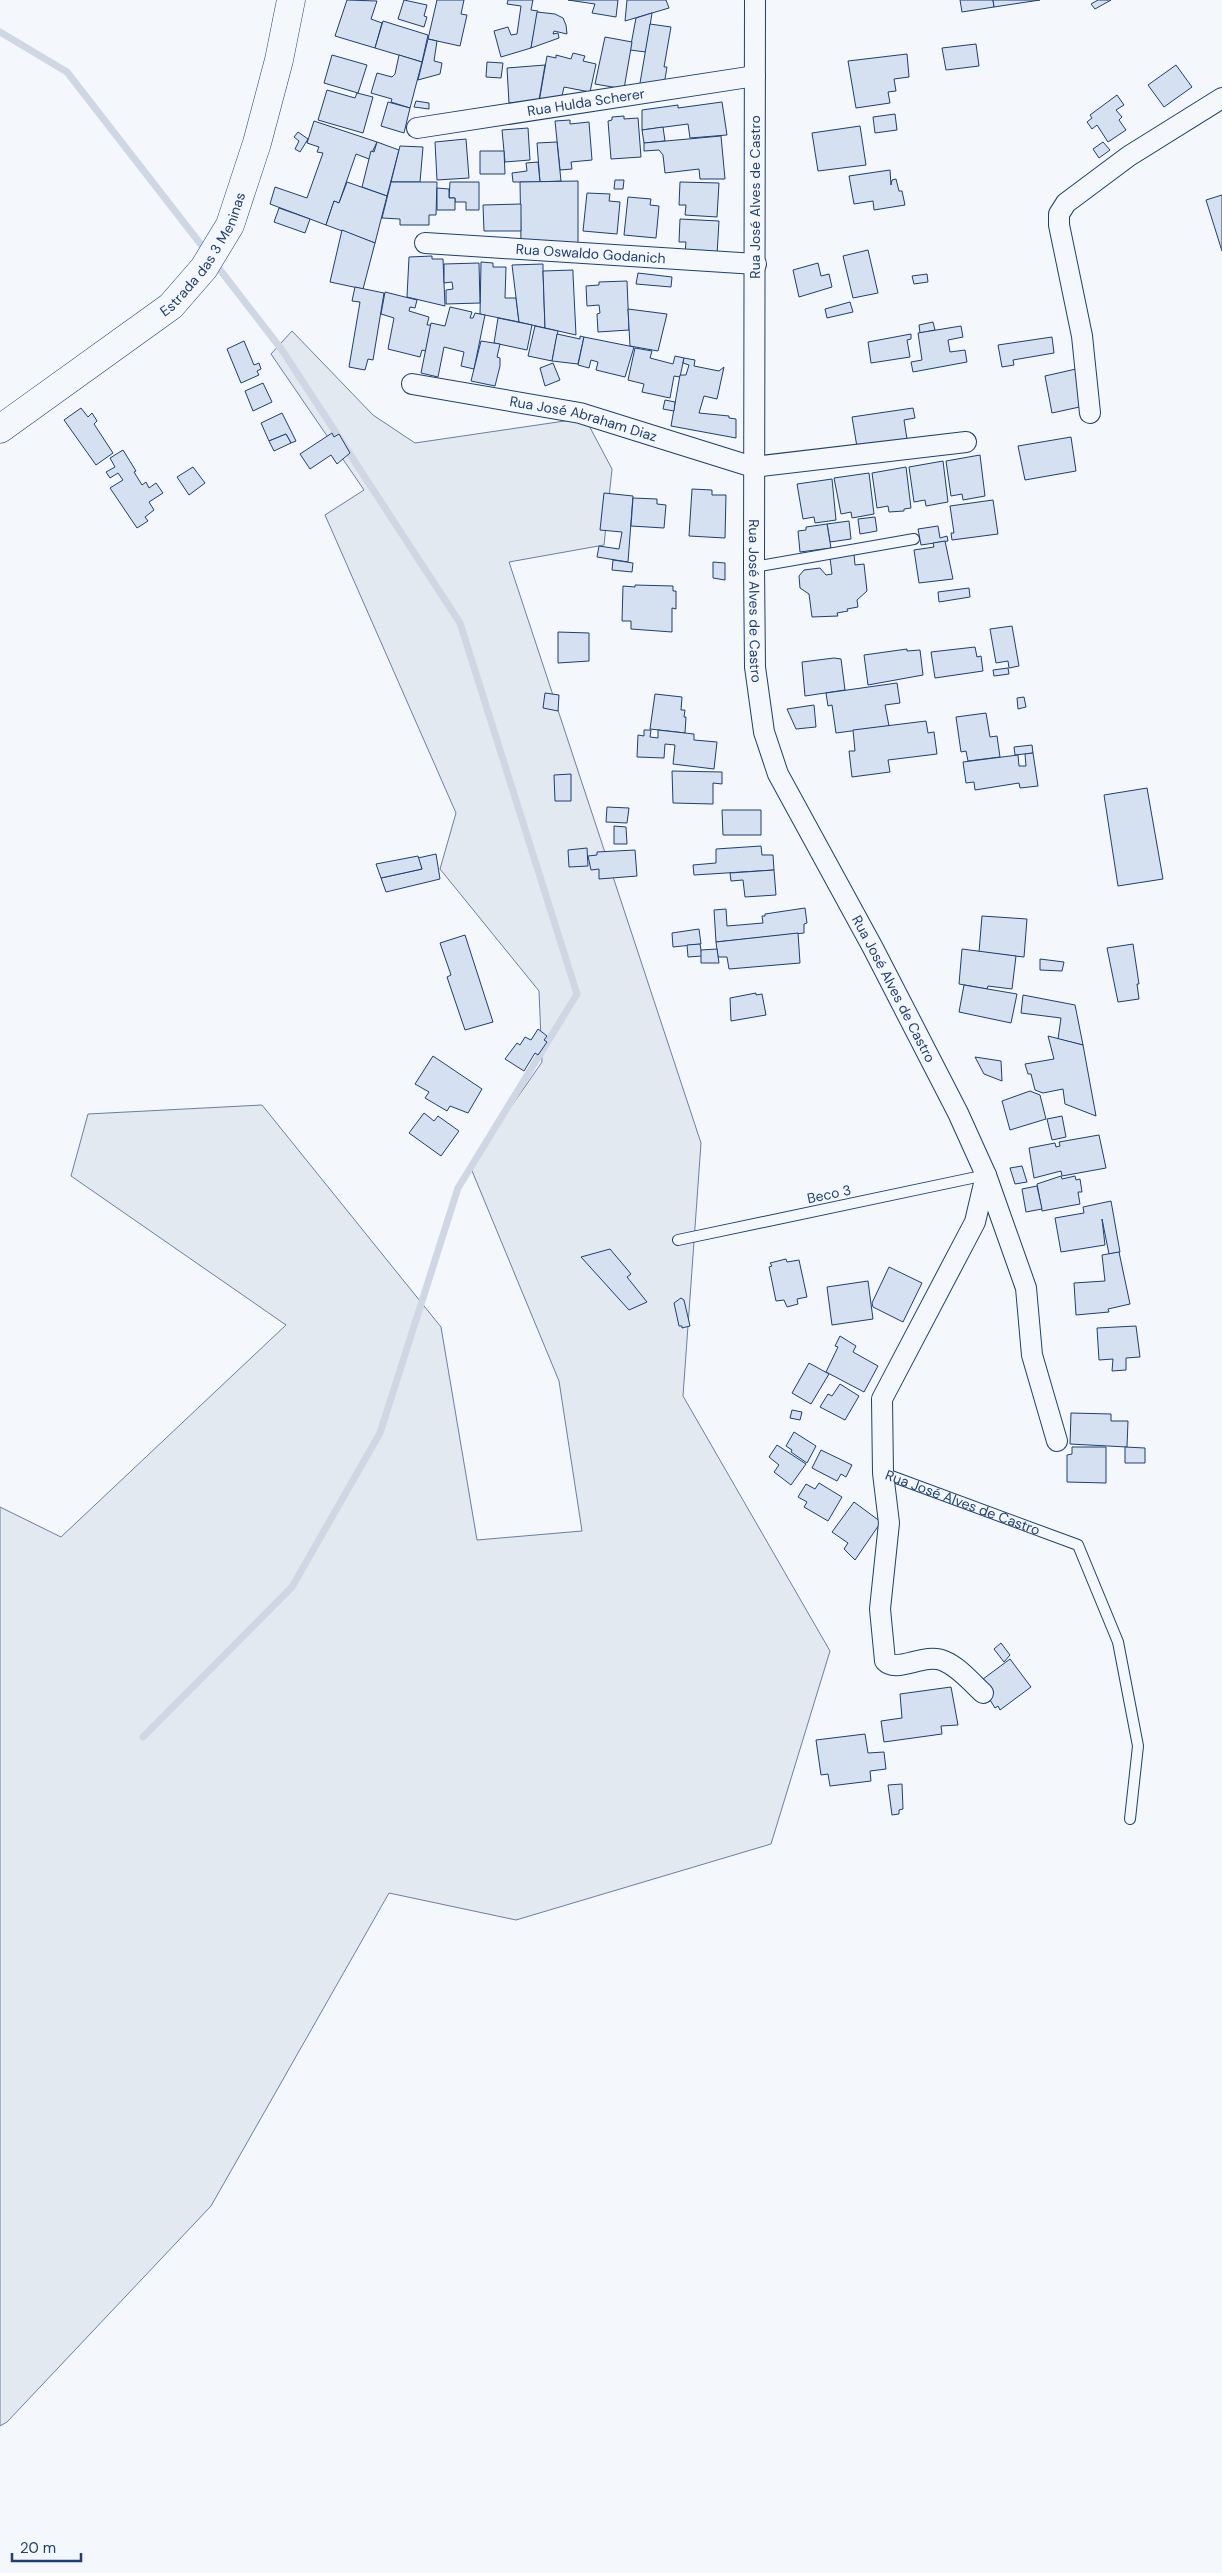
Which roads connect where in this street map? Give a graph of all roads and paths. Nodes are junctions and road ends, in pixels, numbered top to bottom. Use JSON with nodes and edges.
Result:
{"nodes":[{"id":1,"x":291,"y":0,"type":"edge"},
{"id":2,"x":754,"y":0,"type":"edge"},
{"id":3,"x":755,"y":76,"type":"junction"},
{"id":4,"x":1222,"y":98,"type":"edge"},
{"id":5,"x":417,"y":128,"type":"dead end"},
{"id":6,"x":425,"y":243,"type":"dead end"},
{"id":7,"x":756,"y":264,"type":"junction"},
{"id":8,"x":412,"y":384,"type":"dead end"},
{"id":9,"x":1090,"y":413,"type":"dead end"},
{"id":10,"x":0,"y":429,"type":"edge"},
{"id":11,"x":966,"y":442,"type":"dead end"},
{"id":12,"x":753,"y":467,"type":"junction"},
{"id":13,"x":914,"y":538,"type":"dead end"},
{"id":14,"x":754,"y":567,"type":"junction"},
{"id":15,"x":986,"y":1176,"type":"junction"},
{"id":16,"x":678,"y":1240,"type":"dead end"},
{"id":17,"x":1057,"y":1441,"type":"dead end"},
{"id":18,"x":883,"y":1474,"type":"junction"},
{"id":19,"x":983,"y":1694,"type":"dead end"},
{"id":20,"x":1130,"y":1819,"type":"dead end"}],
"edges":[{"from":1,"to":10,"type":"main road","name":"Estrada das 3 Meninas"},
{"from":2,"to":3,"type":"street","name":"Rua José Alves de Castro"},
{"from":3,"to":5,"type":"street","name":"Rua Hulda Scherer"},
{"from":3,"to":7,"type":"street","name":"Rua José Alves de Castro"},
{"from":4,"to":9,"type":"street"},
{"from":6,"to":7,"type":"street","name":"Rua Oswaldo Godanich"},
{"from":7,"to":12,"type":"street","name":"Rua José Alves de Castro"},
{"from":8,"to":12,"type":"street","name":"Rua José Abraham Diaz"},
{"from":11,"to":12,"type":"street"},
{"from":12,"to":14,"type":"street","name":"Rua José Alves de Castro"},
{"from":13,"to":14,"type":"lane"},
{"from":14,"to":15,"type":"street","name":"Rua José Alves de Castro"},
{"from":15,"to":16,"type":"lane","name":"Beco 3"},
{"from":15,"to":17,"type":"street"},
{"from":15,"to":18,"type":"street","name":"Rua José Alves de Castro"},
{"from":18,"to":19,"type":"street"},
{"from":18,"to":20,"type":"lane","name":"Rua José Alves de Castro"}]}
